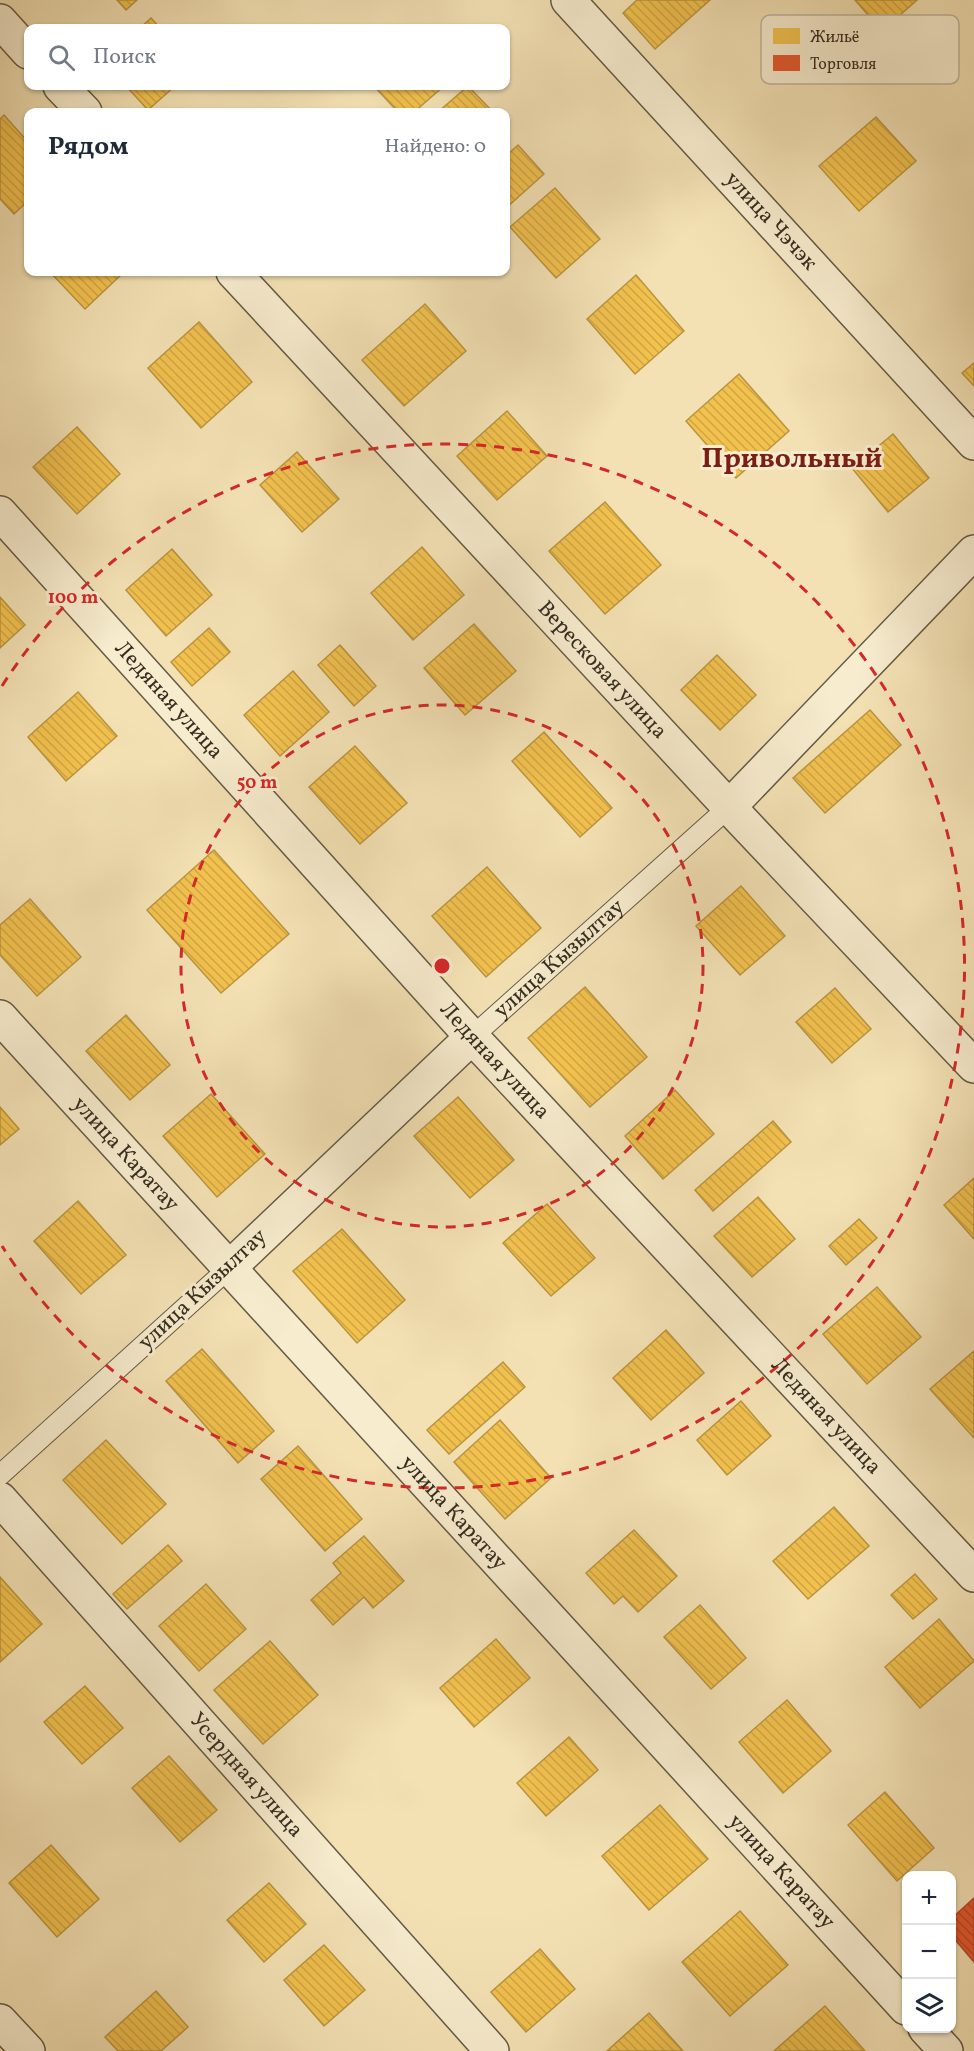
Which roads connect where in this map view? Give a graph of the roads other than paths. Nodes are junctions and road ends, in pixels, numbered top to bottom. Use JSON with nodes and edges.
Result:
{"nodes":[{"id":1,"x":568,"y":0,"type":"edge"},
{"id":2,"x":0,"y":21,"type":"edge"},
{"id":3,"x":24,"y":48,"type":"edge"},
{"id":4,"x":64,"y":90,"type":"edge"},
{"id":5,"x":81,"y":108,"type":"edge"},
{"id":6,"x":237,"y":276,"type":"edge"},
{"id":7,"x":974,"y":443,"type":"edge"},
{"id":8,"x":0,"y":513,"type":"edge"},
{"id":9,"x":974,"y":552,"type":"edge"},
{"id":10,"x":729,"y":807,"type":"junction"},
{"id":11,"x":0,"y":1017,"type":"edge"},
{"id":12,"x":472,"y":1037,"type":"junction"},
{"id":13,"x":974,"y":1066,"type":"edge"},
{"id":14,"x":229,"y":1268,"type":"junction"},
{"id":15,"x":0,"y":1476,"type":"edge"},
{"id":16,"x":0,"y":1499,"type":"edge"},
{"id":17,"x":974,"y":1575,"type":"edge"},
{"id":18,"x":902,"y":2004,"type":"edge"},
{"id":19,"x":0,"y":2021,"type":"edge"},
{"id":20,"x":930,"y":2033,"type":"edge"},
{"id":21,"x":28,"y":2051,"type":"edge"},
{"id":22,"x":492,"y":2051,"type":"edge"},
{"id":23,"x":946,"y":2051,"type":"edge"}],
"edges":[{"from":1,"to":7,"type":"street","name":"улица Чэчэк"},
{"from":2,"to":3,"type":"street"},
{"from":4,"to":5,"type":"street"},
{"from":6,"to":10,"type":"street","name":"Вересковая улица"},
{"from":8,"to":12,"type":"street","name":"Ледяная улица"},
{"from":9,"to":10,"type":"street","name":"улица Кызылтау"},
{"from":10,"to":12,"type":"lane","name":"улица Кызылтау"},
{"from":10,"to":13,"type":"street","name":"Вересковая улица"},
{"from":11,"to":14,"type":"street","name":"улица Каратау"},
{"from":12,"to":14,"type":"street","name":"улица Кызылтау"},
{"from":12,"to":17,"type":"street","name":"Ледяная улица"},
{"from":14,"to":15,"type":"lane","name":"улица Кызылтау"},
{"from":14,"to":18,"type":"street","name":"улица Каратау"},
{"from":16,"to":22,"type":"street","name":"Усердная улица"},
{"from":19,"to":21,"type":"street"},
{"from":20,"to":23,"type":"street"}]}
